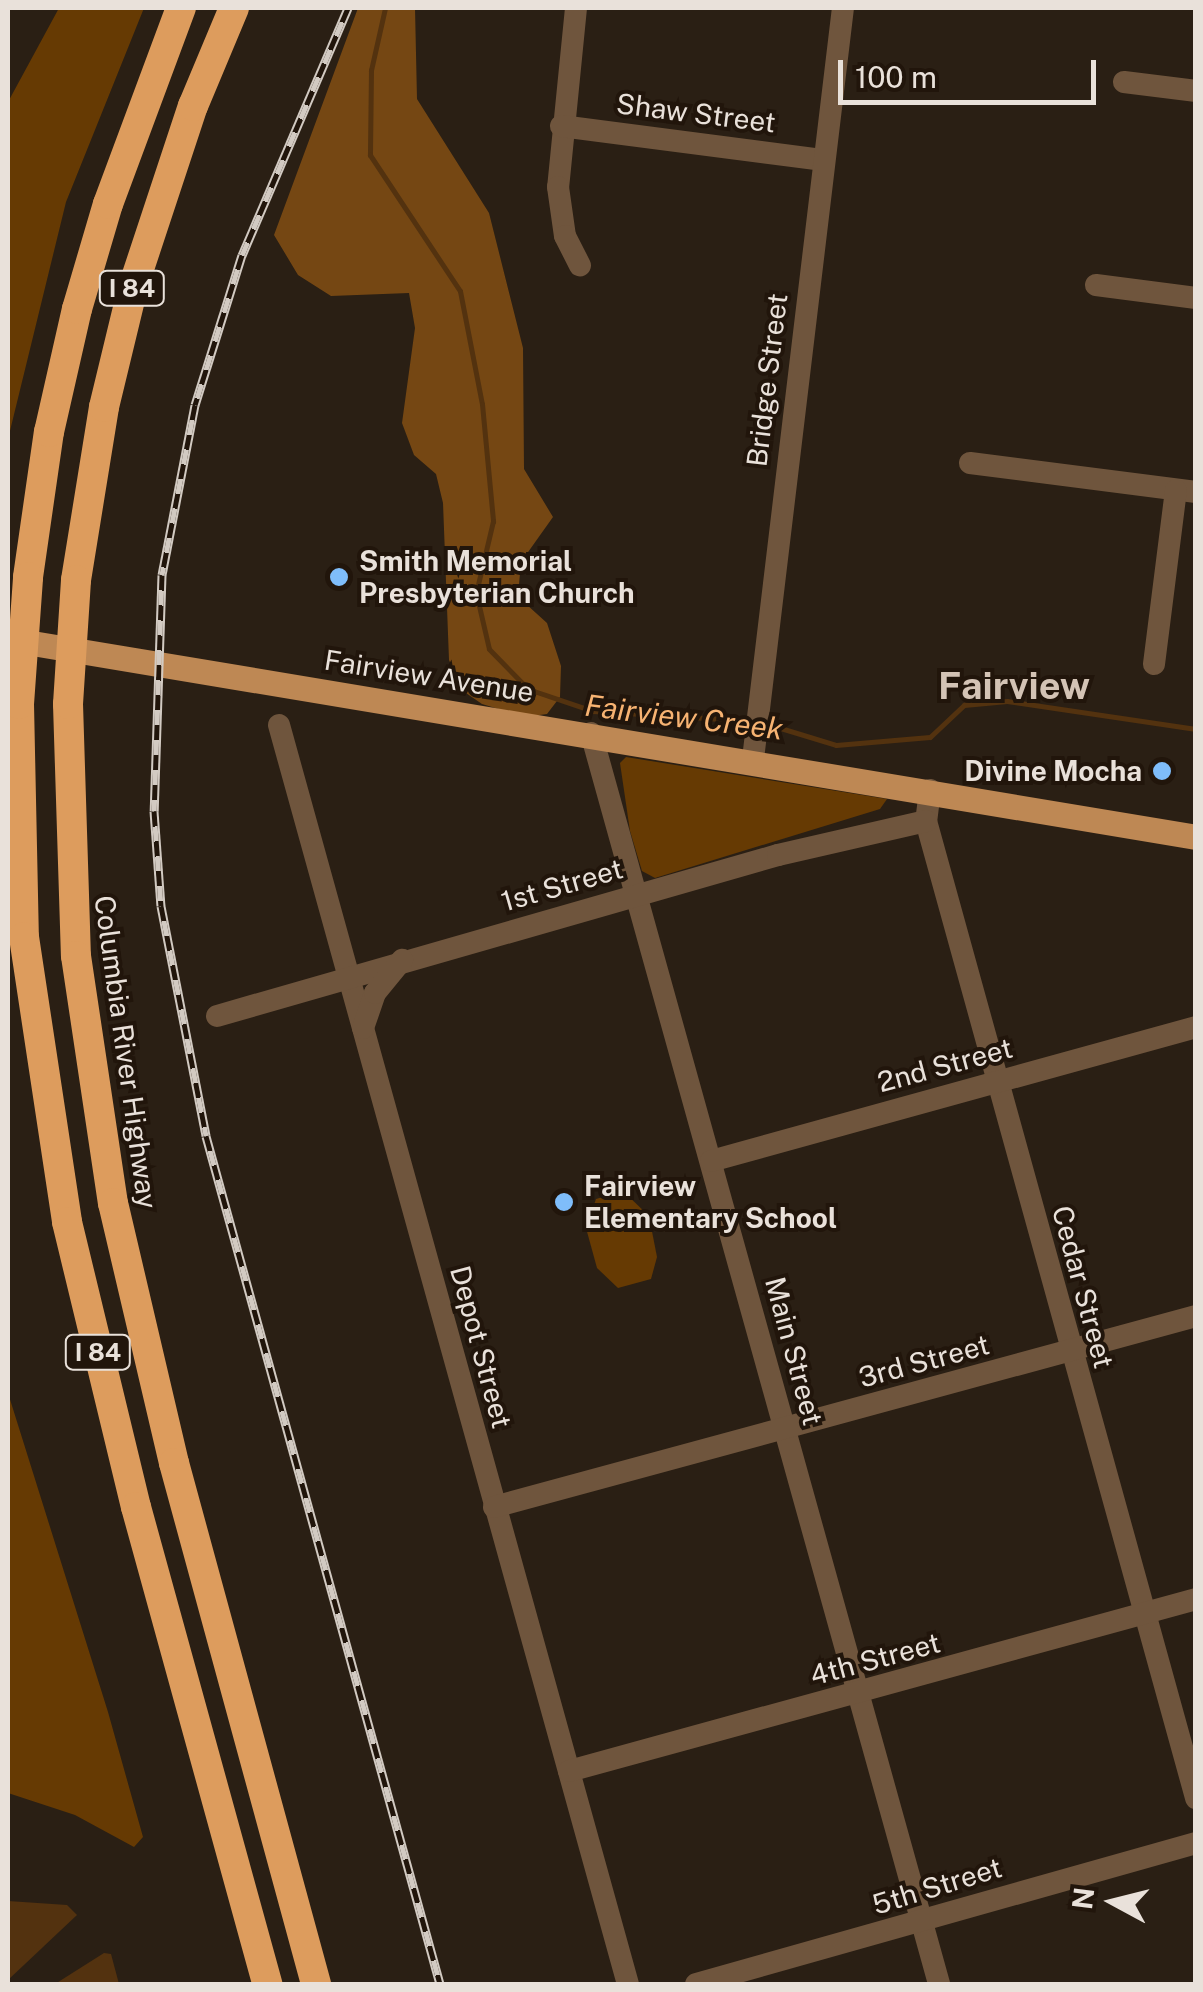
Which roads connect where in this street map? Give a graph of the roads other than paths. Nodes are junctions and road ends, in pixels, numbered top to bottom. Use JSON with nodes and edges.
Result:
{"nodes":[{"id":1,"x":181,"y":8,"type":"edge"},
{"id":2,"x":234,"y":8,"type":"edge"},
{"id":3,"x":576,"y":8,"type":"edge"},
{"id":4,"x":843,"y":8,"type":"edge"},
{"id":5,"x":1124,"y":82,"type":"dead end"},
{"id":6,"x":1196,"y":91,"type":"edge"},
{"id":7,"x":561,"y":126,"type":"junction"},
{"id":8,"x":824,"y":160,"type":"junction"},
{"id":9,"x":580,"y":265,"type":"dead end"},
{"id":10,"x":1096,"y":285,"type":"dead end"},
{"id":11,"x":1196,"y":298,"type":"edge"},
{"id":12,"x":970,"y":463,"type":"dead end"},
{"id":13,"x":1186,"y":491,"type":"edge"},
{"id":14,"x":8,"y":639,"type":"edge"},
{"id":15,"x":1154,"y":664,"type":"dead end"},
{"id":16,"x":278,"y":725,"type":"dead end"},
{"id":17,"x":591,"y":733,"type":"junction"},
{"id":18,"x":754,"y":747,"type":"junction"},
{"id":19,"x":930,"y":790,"type":"junction"},
{"id":20,"x":926,"y":822,"type":"junction"},
{"id":21,"x":1196,"y":837,"type":"edge"},
{"id":22,"x":636,"y":895,"type":"junction"},
{"id":23,"x":402,"y":960,"type":"junction"},
{"id":24,"x":348,"y":975,"type":"junction"},
{"id":25,"x":218,"y":1016,"type":"dead end"},
{"id":26,"x":362,"y":1028,"type":"junction"},
{"id":27,"x":1196,"y":1028,"type":"edge"},
{"id":28,"x":998,"y":1082,"type":"junction"},
{"id":29,"x":711,"y":1161,"type":"junction"},
{"id":30,"x":1196,"y":1316,"type":"edge"},
{"id":31,"x":1069,"y":1352,"type":"junction"},
{"id":32,"x":784,"y":1427,"type":"junction"},
{"id":33,"x":494,"y":1507,"type":"junction"},
{"id":34,"x":1196,"y":1599,"type":"edge"},
{"id":35,"x":1142,"y":1615,"type":"junction"},
{"id":36,"x":859,"y":1695,"type":"junction"},
{"id":37,"x":568,"y":1772,"type":"junction"},
{"id":38,"x":1196,"y":1798,"type":"edge"},
{"id":39,"x":1196,"y":1843,"type":"edge"},
{"id":40,"x":922,"y":1923,"type":"junction"},
{"id":41,"x":268,"y":1984,"type":"edge"},
{"id":42,"x":316,"y":1984,"type":"edge"},
{"id":43,"x":628,"y":1984,"type":"edge"},
{"id":44,"x":696,"y":1984,"type":"edge"},
{"id":45,"x":938,"y":1984,"type":"edge"}],
"edges":[{"from":1,"to":41,"type":"highway","number":"I 84","bridge":true},
{"from":2,"to":42,"type":"highway","name":"Columbia River Highway","number":"I 84","bridge":true},
{"from":3,"to":7,"type":"street"},
{"from":4,"to":8,"type":"street","name":"Bridge Street"},
{"from":5,"to":6,"type":"street"},
{"from":7,"to":8,"type":"street","name":"Shaw Street"},
{"from":7,"to":9,"type":"street"},
{"from":8,"to":18,"type":"street","name":"Bridge Street"},
{"from":10,"to":11,"type":"street"},
{"from":12,"to":13,"type":"street"},
{"from":13,"to":15,"type":"street"},
{"from":14,"to":17,"type":"main road","name":"Fairview Avenue"},
{"from":16,"to":24,"type":"street","name":"Depot Street"},
{"from":17,"to":18,"type":"main road","name":"Fairview Avenue"},
{"from":17,"to":22,"type":"street","name":"Main Street"},
{"from":18,"to":19,"type":"main road","name":"Fairview Avenue"},
{"from":19,"to":20,"type":"street","name":"Cedar Street"},
{"from":19,"to":21,"type":"main road","name":"Fairview Avenue"},
{"from":20,"to":22,"type":"street","name":"1st Street"},
{"from":20,"to":28,"type":"street","name":"Cedar Street"},
{"from":22,"to":23,"type":"street","name":"1st Street"},
{"from":22,"to":29,"type":"street","name":"Main Street"},
{"from":23,"to":24,"type":"street","name":"1st Street"},
{"from":23,"to":26,"type":"street"},
{"from":24,"to":25,"type":"street","name":"1st Street"},
{"from":24,"to":26,"type":"street","name":"Depot Street"},
{"from":26,"to":33,"type":"street","name":"Depot Street"},
{"from":27,"to":28,"type":"street","name":"2nd Street"},
{"from":28,"to":29,"type":"street","name":"2nd Street"},
{"from":28,"to":31,"type":"street","name":"Cedar Street"},
{"from":29,"to":32,"type":"street","name":"Main Street"},
{"from":30,"to":31,"type":"street","name":"3rd Street"},
{"from":31,"to":32,"type":"street","name":"3rd Street"},
{"from":31,"to":35,"type":"street","name":"Cedar Street"},
{"from":32,"to":33,"type":"street","name":"3rd Street"},
{"from":32,"to":36,"type":"street","name":"Main Street"},
{"from":33,"to":37,"type":"street","name":"Depot Street"},
{"from":34,"to":35,"type":"street","name":"4th Street"},
{"from":35,"to":36,"type":"street","name":"4th Street"},
{"from":35,"to":38,"type":"street","name":"Cedar Street"},
{"from":36,"to":37,"type":"street","name":"4th Street"},
{"from":36,"to":40,"type":"street","name":"Main Street"},
{"from":37,"to":43,"type":"street","name":"Depot Street"},
{"from":39,"to":40,"type":"street","name":"5th Street"},
{"from":40,"to":44,"type":"street","name":"5th Street"},
{"from":40,"to":45,"type":"street","name":"Main Street"}]}
